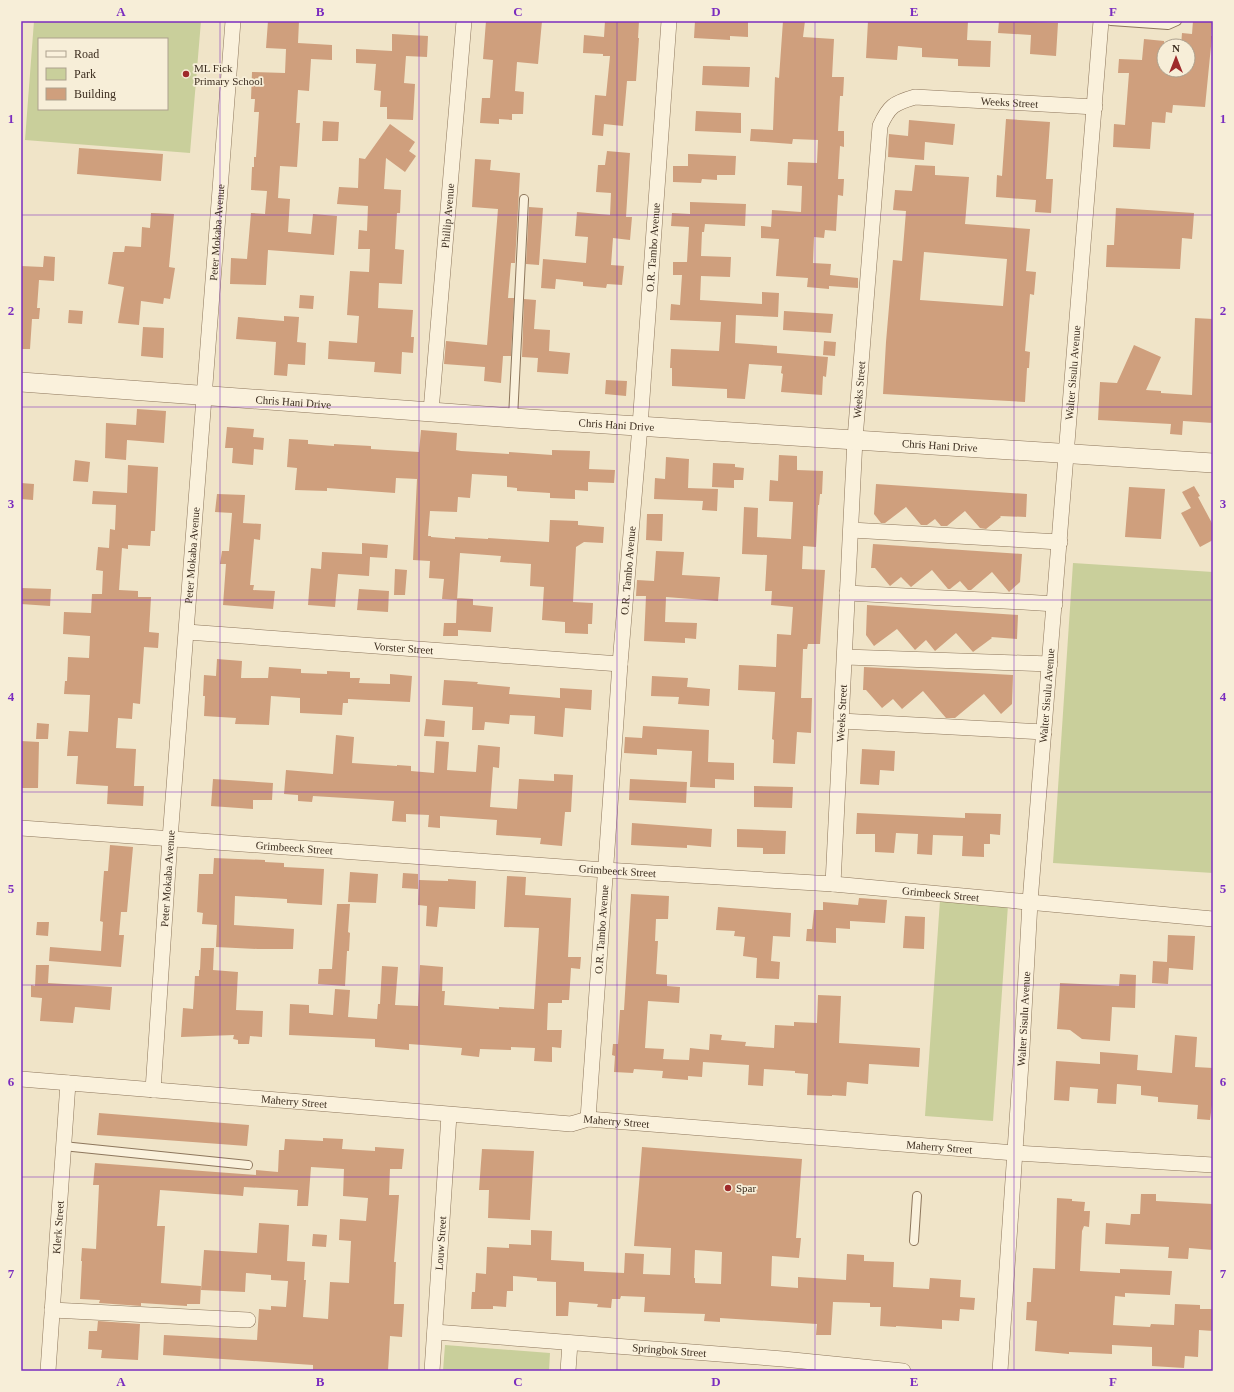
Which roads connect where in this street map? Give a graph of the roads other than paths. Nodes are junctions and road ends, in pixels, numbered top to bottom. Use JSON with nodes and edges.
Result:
{"nodes":[{"id":1,"x":233,"y":21,"type":"edge"},
{"id":2,"x":464,"y":21,"type":"edge"},
{"id":3,"x":669,"y":21,"type":"edge"},
{"id":4,"x":1101,"y":21,"type":"edge"},
{"id":5,"x":1111,"y":21,"type":"edge"},
{"id":6,"x":1177,"y":21,"type":"edge"},
{"id":7,"x":1095,"y":107,"type":"junction"},
{"id":8,"x":524,"y":199,"type":"dead end"},
{"id":9,"x":21,"y":382,"type":"edge"},
{"id":10,"x":204,"y":395,"type":"junction"},
{"id":11,"x":431,"y":411,"type":"junction"},
{"id":12,"x":513,"y":418,"type":"junction"},
{"id":13,"x":640,"y":426,"type":"junction"},
{"id":14,"x":855,"y":439,"type":"junction"},
{"id":15,"x":1067,"y":453,"type":"junction"},
{"id":16,"x":1213,"y":462,"type":"edge"},
{"id":17,"x":851,"y":530,"type":"junction"},
{"id":18,"x":1060,"y":542,"type":"junction"},
{"id":19,"x":847,"y":593,"type":"junction"},
{"id":20,"x":1055,"y":604,"type":"junction"},
{"id":21,"x":187,"y":632,"type":"junction"},
{"id":22,"x":844,"y":657,"type":"junction"},
{"id":23,"x":620,"y":664,"type":"junction"},
{"id":24,"x":1050,"y":664,"type":"junction"},
{"id":25,"x":841,"y":721,"type":"junction"},
{"id":26,"x":1044,"y":732,"type":"junction"},
{"id":27,"x":21,"y":828,"type":"edge"},
{"id":28,"x":170,"y":839,"type":"junction"},
{"id":29,"x":605,"y":870,"type":"junction"},
{"id":30,"x":833,"y":884,"type":"junction"},
{"id":31,"x":1030,"y":902,"type":"junction"},
{"id":32,"x":1213,"y":919,"type":"edge"},
{"id":33,"x":21,"y":1079,"type":"edge"},
{"id":34,"x":68,"y":1083,"type":"junction"},
{"id":35,"x":153,"y":1090,"type":"junction"},
{"id":36,"x":449,"y":1115,"type":"junction"},
{"id":37,"x":588,"y":1119,"type":"junction"},
{"id":38,"x":63,"y":1146,"type":"junction"},
{"id":39,"x":1015,"y":1153,"type":"junction"},
{"id":40,"x":1213,"y":1164,"type":"edge"},
{"id":41,"x":248,"y":1165,"type":"dead end"},
{"id":42,"x":918,"y":1196,"type":"dead end"},
{"id":43,"x":914,"y":1241,"type":"dead end"},
{"id":44,"x":52,"y":1310,"type":"junction"},
{"id":45,"x":248,"y":1320,"type":"dead end"},
{"id":46,"x":435,"y":1332,"type":"junction"},
{"id":47,"x":570,"y":1343,"type":"junction"},
{"id":48,"x":783,"y":1365,"type":"edge"},
{"id":49,"x":48,"y":1371,"type":"edge"},
{"id":50,"x":432,"y":1371,"type":"edge"},
{"id":51,"x":568,"y":1371,"type":"edge"},
{"id":52,"x":903,"y":1371,"type":"edge"},
{"id":53,"x":1000,"y":1371,"type":"edge"}],
"edges":[{"from":1,"to":10,"type":"street","name":"Peter Mokaba Avenue"},
{"from":2,"to":11,"type":"street","name":"Phillip Avenue"},
{"from":3,"to":13,"type":"street","name":"O.R. Tambo Avenue"},
{"from":4,"to":7,"type":"street","name":"Walter Sisulu Avenue"},
{"from":5,"to":6,"type":"lane"},
{"from":7,"to":14,"type":"street","name":"Weeks Street"},
{"from":7,"to":15,"type":"street","name":"Walter Sisulu Avenue"},
{"from":8,"to":12,"type":"lane"},
{"from":9,"to":10,"type":"street","name":"Chris Hani Drive"},
{"from":10,"to":11,"type":"street","name":"Chris Hani Drive"},
{"from":10,"to":21,"type":"street","name":"Peter Mokaba Avenue"},
{"from":11,"to":12,"type":"street","name":"Chris Hani Drive"},
{"from":12,"to":13,"type":"street","name":"Chris Hani Drive"},
{"from":13,"to":14,"type":"street","name":"Chris Hani Drive"},
{"from":13,"to":23,"type":"street","name":"O.R. Tambo Avenue"},
{"from":14,"to":15,"type":"street","name":"Chris Hani Drive"},
{"from":14,"to":17,"type":"street","name":"Weeks Street"},
{"from":15,"to":16,"type":"street","name":"Chris Hani Drive"},
{"from":15,"to":18,"type":"street","name":"Walter Sisulu Avenue"},
{"from":17,"to":18,"type":"street"},
{"from":17,"to":19,"type":"street","name":"Weeks Street"},
{"from":18,"to":20,"type":"street","name":"Walter Sisulu Avenue"},
{"from":19,"to":20,"type":"street"},
{"from":19,"to":22,"type":"street","name":"Weeks Street"},
{"from":20,"to":24,"type":"street","name":"Walter Sisulu Avenue"},
{"from":21,"to":23,"type":"street","name":"Vorster Street"},
{"from":21,"to":28,"type":"street","name":"Peter Mokaba Avenue"},
{"from":22,"to":24,"type":"street"},
{"from":22,"to":25,"type":"street","name":"Weeks Street"},
{"from":23,"to":29,"type":"street","name":"O.R. Tambo Avenue"},
{"from":24,"to":26,"type":"street","name":"Walter Sisulu Avenue"},
{"from":25,"to":26,"type":"street"},
{"from":25,"to":30,"type":"street","name":"Weeks Street"},
{"from":26,"to":31,"type":"street","name":"Walter Sisulu Avenue"},
{"from":27,"to":28,"type":"street","name":"Grimbeeck Street"},
{"from":28,"to":29,"type":"street","name":"Grimbeeck Street"},
{"from":28,"to":35,"type":"street","name":"Peter Mokaba Avenue"},
{"from":29,"to":30,"type":"street","name":"Grimbeeck Street"},
{"from":29,"to":37,"type":"street","name":"O.R. Tambo Avenue"},
{"from":30,"to":31,"type":"street","name":"Grimbeeck Street"},
{"from":31,"to":32,"type":"street","name":"Grimbeeck Street"},
{"from":31,"to":39,"type":"street","name":"Walter Sisulu Avenue"},
{"from":33,"to":34,"type":"street","name":"Maherry Street"},
{"from":34,"to":35,"type":"street","name":"Maherry Street"},
{"from":34,"to":38,"type":"street","name":"Klerk Street"},
{"from":35,"to":36,"type":"street","name":"Maherry Street"},
{"from":36,"to":37,"type":"street","name":"Maherry Street"},
{"from":36,"to":46,"type":"street","name":"Louw Street"},
{"from":37,"to":39,"type":"street","name":"Maherry Street"},
{"from":38,"to":41,"type":"lane"},
{"from":38,"to":44,"type":"street","name":"Klerk Street"},
{"from":39,"to":40,"type":"street","name":"Maherry Street"},
{"from":39,"to":53,"type":"street","name":"Walter Sisulu Avenue"},
{"from":42,"to":43,"type":"lane"},
{"from":44,"to":45,"type":"street"},
{"from":44,"to":49,"type":"street","name":"Klerk Street"},
{"from":46,"to":47,"type":"street","name":"Springbok Street"},
{"from":46,"to":50,"type":"street","name":"Louw Street"},
{"from":47,"to":48,"type":"street","name":"Springbok Street"},
{"from":47,"to":51,"type":"street"},
{"from":48,"to":52,"type":"street","name":"Springbok Street"}]}
